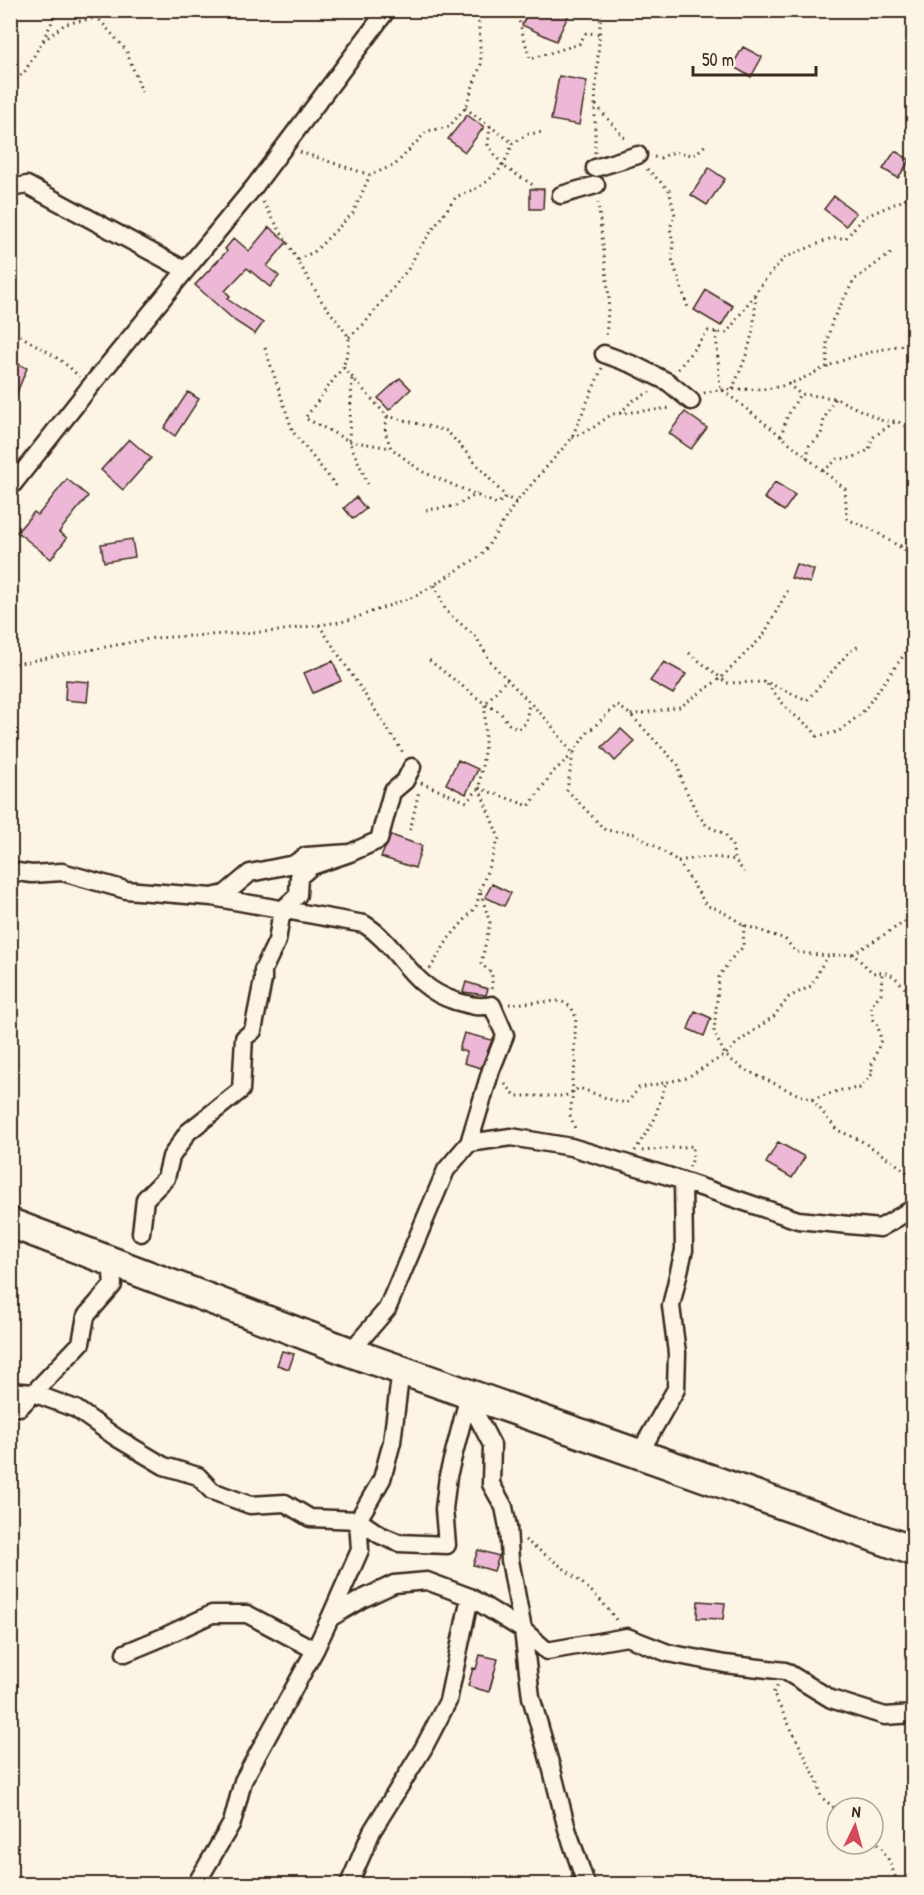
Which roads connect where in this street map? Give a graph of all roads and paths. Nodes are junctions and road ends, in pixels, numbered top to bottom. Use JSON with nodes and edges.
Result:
{"nodes":[{"id":1,"x":58,"y":10,"type":"edge"},
{"id":2,"x":93,"y":10,"type":"edge"},
{"id":3,"x":106,"y":10,"type":"edge"},
{"id":4,"x":387,"y":10,"type":"edge"},
{"id":5,"x":478,"y":10,"type":"edge"},
{"id":6,"x":516,"y":10,"type":"edge"},
{"id":7,"x":601,"y":10,"type":"edge"},
{"id":8,"x":97,"y":17,"type":"junction"},
{"id":9,"x":600,"y":34,"type":"junction"},
{"id":10,"x":42,"y":42,"type":"junction"},
{"id":11,"x":10,"y":82,"type":"edge"},
{"id":12,"x":142,"y":92,"type":"dead end"},
{"id":13,"x":465,"y":108,"type":"junction"},
{"id":14,"x":490,"y":126,"type":"junction"},
{"id":15,"x":544,"y":132,"type":"dead end"},
{"id":16,"x":513,"y":142,"type":"junction"},
{"id":17,"x":285,"y":147,"type":"junction"},
{"id":18,"x":638,"y":154,"type":"joint"},
{"id":19,"x":503,"y":166,"type":"junction"},
{"id":20,"x":370,"y":175,"type":"junction"},
{"id":21,"x":595,"y":176,"type":"junction"},
{"id":22,"x":533,"y":185,"type":"dead end"},
{"id":23,"x":254,"y":187,"type":"junction"},
{"id":24,"x":914,"y":187,"type":"edge"},
{"id":25,"x":10,"y":188,"type":"edge"},
{"id":26,"x":561,"y":195,"type":"dead end"},
{"id":27,"x":894,"y":251,"type":"dead end"},
{"id":28,"x":298,"y":260,"type":"junction"},
{"id":29,"x":185,"y":270,"type":"junction"},
{"id":30,"x":755,"y":294,"type":"junction"},
{"id":31,"x":688,"y":308,"type":"dead end"},
{"id":32,"x":10,"y":329,"type":"edge"},
{"id":33,"x":716,"y":332,"type":"junction"},
{"id":34,"x":349,"y":337,"type":"junction"},
{"id":35,"x":914,"y":343,"type":"edge"},
{"id":36,"x":265,"y":348,"type":"dead end"},
{"id":37,"x":604,"y":354,"type":"junction"},
{"id":38,"x":343,"y":367,"type":"junction"},
{"id":39,"x":827,"y":368,"type":"junction"},
{"id":40,"x":352,"y":378,"type":"junction"},
{"id":41,"x":668,"y":382,"type":"junction"},
{"id":42,"x":788,"y":384,"type":"junction"},
{"id":43,"x":89,"y":388,"type":"junction"},
{"id":44,"x":720,"y":388,"type":"junction"},
{"id":45,"x":732,"y":389,"type":"junction"},
{"id":46,"x":800,"y":394,"type":"junction"},
{"id":47,"x":835,"y":398,"type":"junction"},
{"id":48,"x":691,"y":401,"type":"junction"},
{"id":49,"x":620,"y":413,"type":"junction"},
{"id":50,"x":387,"y":416,"type":"junction"},
{"id":51,"x":897,"y":421,"type":"junction"},
{"id":52,"x":914,"y":432,"type":"edge"},
{"id":53,"x":781,"y":436,"type":"junction"},
{"id":54,"x":571,"y":439,"type":"junction"},
{"id":55,"x":349,"y":441,"type":"junction"},
{"id":56,"x":391,"y":448,"type":"junction"},
{"id":57,"x":807,"y":458,"type":"junction"},
{"id":58,"x":823,"y":471,"type":"junction"},
{"id":59,"x":368,"y":484,"type":"dead end"},
{"id":60,"x":337,"y":487,"type":"dead end"},
{"id":61,"x":10,"y":488,"type":"edge"},
{"id":62,"x":477,"y":494,"type":"junction"},
{"id":63,"x":506,"y":497,"type":"junction"},
{"id":64,"x":516,"y":502,"type":"junction"},
{"id":65,"x":426,"y":510,"type":"dead end"},
{"id":66,"x":914,"y":541,"type":"edge"},
{"id":67,"x":898,"y":546,"type":"junction"},
{"id":68,"x":914,"y":556,"type":"edge"},
{"id":69,"x":435,"y":585,"type":"junction"},
{"id":70,"x":789,"y":588,"type":"dead end"},
{"id":71,"x":319,"y":625,"type":"junction"},
{"id":72,"x":914,"y":641,"type":"edge"},
{"id":73,"x":861,"y":645,"type":"dead end"},
{"id":74,"x":689,"y":653,"type":"dead end"},
{"id":75,"x":429,"y":660,"type":"dead end"},
{"id":76,"x":10,"y":665,"type":"edge"},
{"id":77,"x":508,"y":678,"type":"junction"},
{"id":78,"x":721,"y":678,"type":"junction"},
{"id":79,"x":766,"y":682,"type":"junction"},
{"id":80,"x":529,"y":703,"type":"junction"},
{"id":81,"x":485,"y":704,"type":"junction"},
{"id":82,"x":631,"y":715,"type":"junction"},
{"id":83,"x":573,"y":754,"type":"junction"},
{"id":84,"x":412,"y":767,"type":"junction"},
{"id":85,"x":421,"y":783,"type":"junction"},
{"id":86,"x":479,"y":788,"type":"junction"},
{"id":87,"x":410,"y":830,"type":"dead end"},
{"id":88,"x":350,"y":853,"type":"junction"},
{"id":89,"x":735,"y":860,"type":"junction"},
{"id":90,"x":678,"y":861,"type":"junction"},
{"id":91,"x":10,"y":871,"type":"edge"},
{"id":92,"x":744,"y":872,"type":"dead end"},
{"id":93,"x":480,"y":891,"type":"junction"},
{"id":94,"x":212,"y":897,"type":"junction"},
{"id":95,"x":282,"y":910,"type":"junction"},
{"id":96,"x":914,"y":916,"type":"edge"},
{"id":97,"x":744,"y":925,"type":"junction"},
{"id":98,"x":853,"y":954,"type":"junction"},
{"id":99,"x":826,"y":956,"type":"junction"},
{"id":100,"x":882,"y":971,"type":"junction"},
{"id":101,"x":422,"y":984,"type":"junction"},
{"id":102,"x":914,"y":997,"type":"edge"},
{"id":103,"x":492,"y":1005,"type":"junction"},
{"id":104,"x":725,"y":1055,"type":"junction"},
{"id":105,"x":491,"y":1070,"type":"junction"},
{"id":106,"x":666,"y":1082,"type":"junction"},
{"id":107,"x":573,"y":1091,"type":"junction"},
{"id":108,"x":812,"y":1099,"type":"junction"},
{"id":109,"x":469,"y":1143,"type":"junction"},
{"id":110,"x":581,"y":1150,"type":"junction"},
{"id":111,"x":627,"y":1164,"type":"junction"},
{"id":112,"x":914,"y":1178,"type":"edge"},
{"id":113,"x":683,"y":1181,"type":"junction"},
{"id":114,"x":914,"y":1208,"type":"edge"},
{"id":115,"x":10,"y":1223,"type":"edge"},
{"id":116,"x":141,"y":1233,"type":"dead end"},
{"id":117,"x":111,"y":1261,"type":"junction"},
{"id":118,"x":350,"y":1352,"type":"junction"},
{"id":119,"x":401,"y":1369,"type":"junction"},
{"id":120,"x":10,"y":1391,"type":"edge"},
{"id":121,"x":33,"y":1393,"type":"junction"},
{"id":122,"x":458,"y":1393,"type":"junction"},
{"id":123,"x":10,"y":1407,"type":"edge"},
{"id":124,"x":639,"y":1454,"type":"junction"},
{"id":125,"x":358,"y":1520,"type":"junction"},
{"id":126,"x":508,"y":1527,"type":"junction"},
{"id":127,"x":914,"y":1551,"type":"edge"},
{"id":128,"x":470,"y":1597,"type":"junction"},
{"id":129,"x":330,"y":1618,"type":"junction"},
{"id":130,"x":523,"y":1630,"type":"junction"},
{"id":131,"x":627,"y":1637,"type":"junction"},
{"id":132,"x":315,"y":1650,"type":"junction"},
{"id":133,"x":125,"y":1653,"type":"dead end"},
{"id":134,"x":785,"y":1671,"type":"junction"},
{"id":135,"x":914,"y":1714,"type":"edge"},
{"id":136,"x":825,"y":1800,"type":"edge"},
{"id":137,"x":885,"y":1854,"type":"edge"},
{"id":138,"x":196,"y":1884,"type":"edge"},
{"id":139,"x":349,"y":1884,"type":"edge"},
{"id":140,"x":586,"y":1884,"type":"edge"},
{"id":141,"x":898,"y":1884,"type":"edge"}],
"edges":[{"from":1,"to":10,"type":"path"},
{"from":2,"to":8,"type":"path"},
{"from":3,"to":8,"type":"path"},
{"from":4,"to":17,"type":"street"},
{"from":5,"to":13,"type":"path"},
{"from":6,"to":9,"type":"path"},
{"from":7,"to":9,"type":"path"},
{"from":8,"to":10,"type":"path"},
{"from":8,"to":12,"type":"path"},
{"from":9,"to":21,"type":"path"},
{"from":10,"to":11,"type":"path"},
{"from":13,"to":14,"type":"path"},
{"from":13,"to":20,"type":"path"},
{"from":14,"to":16,"type":"path"},
{"from":14,"to":19,"type":"path"},
{"from":15,"to":16,"type":"path"},
{"from":16,"to":19,"type":"path"},
{"from":17,"to":20,"type":"path"},
{"from":17,"to":23,"type":"street"},
{"from":18,"to":21,"type":"street"},
{"from":18,"to":31,"type":"path"},
{"from":19,"to":22,"type":"path"},
{"from":19,"to":34,"type":"path"},
{"from":20,"to":28,"type":"path"},
{"from":21,"to":26,"type":"street"},
{"from":21,"to":37,"type":"path"},
{"from":23,"to":28,"type":"path"},
{"from":23,"to":29,"type":"street"},
{"from":24,"to":30,"type":"path"},
{"from":25,"to":29,"type":"street"},
{"from":27,"to":39,"type":"path"},
{"from":28,"to":34,"type":"path"},
{"from":29,"to":43,"type":"street"},
{"from":30,"to":33,"type":"path"},
{"from":30,"to":45,"type":"path"},
{"from":32,"to":43,"type":"path"},
{"from":33,"to":41,"type":"path"},
{"from":33,"to":44,"type":"path"},
{"from":34,"to":38,"type":"path"},
{"from":35,"to":39,"type":"path"},
{"from":36,"to":60,"type":"path"},
{"from":37,"to":41,"type":"street"},
{"from":37,"to":54,"type":"path"},
{"from":38,"to":40,"type":"path"},
{"from":38,"to":55,"type":"path"},
{"from":39,"to":42,"type":"path"},
{"from":40,"to":50,"type":"path"},
{"from":40,"to":55,"type":"path"},
{"from":41,"to":48,"type":"street"},
{"from":41,"to":49,"type":"path"},
{"from":42,"to":45,"type":"path"},
{"from":42,"to":46,"type":"path"},
{"from":43,"to":61,"type":"street"},
{"from":44,"to":45,"type":"path"},
{"from":44,"to":48,"type":"path"},
{"from":44,"to":53,"type":"path"},
{"from":46,"to":47,"type":"path"},
{"from":46,"to":53,"type":"path"},
{"from":47,"to":51,"type":"path"},
{"from":47,"to":57,"type":"path"},
{"from":48,"to":49,"type":"path"},
{"from":49,"to":54,"type":"path"},
{"from":50,"to":56,"type":"path"},
{"from":50,"to":63,"type":"path"},
{"from":51,"to":52,"type":"path"},
{"from":51,"to":58,"type":"path"},
{"from":53,"to":57,"type":"path"},
{"from":54,"to":64,"type":"path"},
{"from":55,"to":56,"type":"path"},
{"from":55,"to":59,"type":"path"},
{"from":56,"to":62,"type":"path"},
{"from":57,"to":58,"type":"path"},
{"from":58,"to":67,"type":"path"},
{"from":62,"to":63,"type":"path"},
{"from":62,"to":65,"type":"path"},
{"from":63,"to":64,"type":"path"},
{"from":64,"to":69,"type":"path"},
{"from":66,"to":67,"type":"path"},
{"from":67,"to":68,"type":"path"},
{"from":69,"to":71,"type":"path"},
{"from":69,"to":77,"type":"path"},
{"from":70,"to":78,"type":"path"},
{"from":71,"to":76,"type":"path"},
{"from":71,"to":84,"type":"path"},
{"from":72,"to":79,"type":"path"},
{"from":73,"to":79,"type":"path"},
{"from":74,"to":78,"type":"path"},
{"from":75,"to":81,"type":"path"},
{"from":77,"to":80,"type":"path"},
{"from":77,"to":81,"type":"path"},
{"from":78,"to":79,"type":"path"},
{"from":78,"to":82,"type":"path"},
{"from":80,"to":81,"type":"path"},
{"from":80,"to":83,"type":"path"},
{"from":81,"to":86,"type":"path"},
{"from":82,"to":83,"type":"path"},
{"from":82,"to":89,"type":"path"},
{"from":83,"to":86,"type":"path"},
{"from":83,"to":90,"type":"path"},
{"from":84,"to":85,"type":"path"},
{"from":84,"to":88,"type":"street"},
{"from":85,"to":86,"type":"path"},
{"from":85,"to":87,"type":"path"},
{"from":86,"to":93,"type":"path"},
{"from":88,"to":94,"type":"street"},
{"from":88,"to":95,"type":"street"},
{"from":89,"to":90,"type":"path"},
{"from":89,"to":92,"type":"path"},
{"from":90,"to":97,"type":"path"},
{"from":91,"to":94,"type":"street"},
{"from":93,"to":101,"type":"path"},
{"from":93,"to":103,"type":"path"},
{"from":94,"to":95,"type":"street"},
{"from":95,"to":101,"type":"street"},
{"from":95,"to":116,"type":"street"},
{"from":96,"to":98,"type":"path"},
{"from":97,"to":99,"type":"path"},
{"from":97,"to":104,"type":"path"},
{"from":98,"to":99,"type":"path"},
{"from":98,"to":100,"type":"path"},
{"from":99,"to":104,"type":"path"},
{"from":100,"to":102,"type":"path"},
{"from":100,"to":108,"type":"path"},
{"from":101,"to":103,"type":"street"},
{"from":103,"to":105,"type":"street"},
{"from":103,"to":107,"type":"path"},
{"from":104,"to":106,"type":"path"},
{"from":104,"to":108,"type":"path"},
{"from":105,"to":107,"type":"path"},
{"from":105,"to":109,"type":"street"},
{"from":106,"to":107,"type":"path"},
{"from":106,"to":111,"type":"path"},
{"from":107,"to":110,"type":"path"},
{"from":108,"to":112,"type":"path"},
{"from":109,"to":110,"type":"street"},
{"from":109,"to":118,"type":"street"},
{"from":110,"to":111,"type":"street"},
{"from":111,"to":113,"type":"street"},
{"from":111,"to":113,"type":"path"},
{"from":113,"to":114,"type":"street"},
{"from":113,"to":124,"type":"street"},
{"from":115,"to":117,"type":"highway"},
{"from":117,"to":118,"type":"highway"},
{"from":117,"to":121,"type":"street"},
{"from":118,"to":119,"type":"highway"},
{"from":119,"to":122,"type":"highway"},
{"from":119,"to":125,"type":"street"},
{"from":120,"to":121,"type":"street"},
{"from":121,"to":123,"type":"street"},
{"from":121,"to":125,"type":"street"},
{"from":122,"to":124,"type":"highway"},
{"from":122,"to":125,"type":"street"},
{"from":122,"to":126,"type":"street"},
{"from":124,"to":127,"type":"highway"},
{"from":125,"to":129,"type":"street"},
{"from":126,"to":130,"type":"street"},
{"from":126,"to":131,"type":"path"},
{"from":128,"to":129,"type":"street"},
{"from":128,"to":130,"type":"street"},
{"from":128,"to":139,"type":"street"},
{"from":129,"to":132,"type":"street"},
{"from":130,"to":131,"type":"street"},
{"from":130,"to":140,"type":"street"},
{"from":131,"to":134,"type":"street"},
{"from":132,"to":133,"type":"street"},
{"from":132,"to":138,"type":"street"},
{"from":134,"to":135,"type":"street"},
{"from":134,"to":136,"type":"path"},
{"from":137,"to":141,"type":"path"}]}
